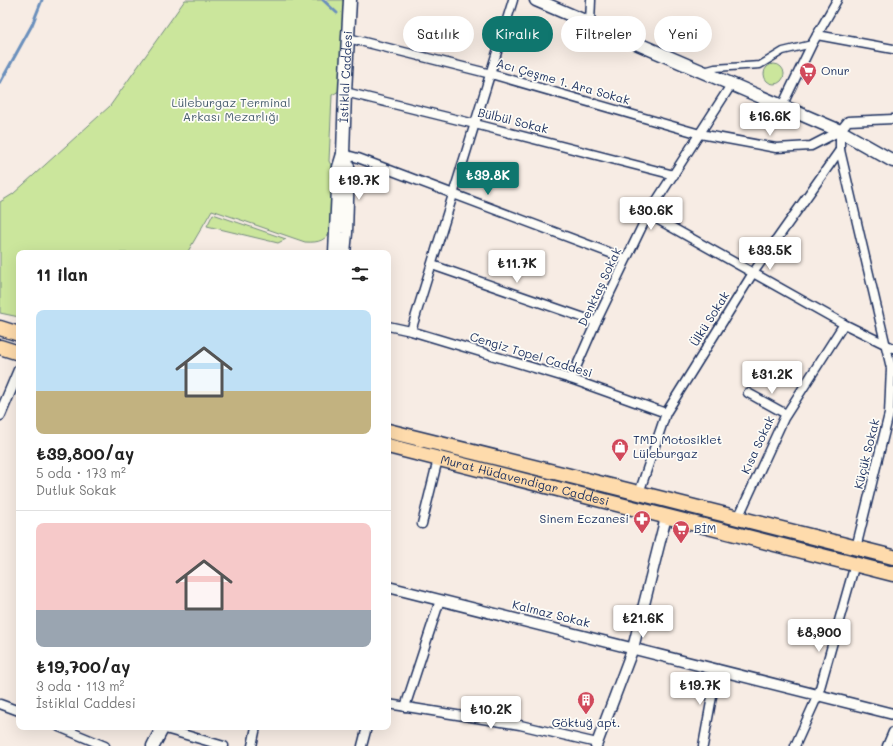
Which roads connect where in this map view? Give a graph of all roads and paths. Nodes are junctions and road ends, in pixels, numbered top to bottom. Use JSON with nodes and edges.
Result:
{"nodes":[{"id":1,"x":350,"y":0,"type":"edge"},
{"id":2,"x":514,"y":0,"type":"edge"},
{"id":3,"x":536,"y":0,"type":"edge"},
{"id":4,"x":590,"y":0,"type":"edge"},
{"id":5,"x":837,"y":0,"type":"edge"},
{"id":6,"x":574,"y":16,"type":"edge"},
{"id":7,"x":590,"y":16,"type":"edge"},
{"id":8,"x":817,"y":35,"type":"junction"},
{"id":9,"x":348,"y":38,"type":"junction"},
{"id":10,"x":812,"y":44,"type":"junction"},
{"id":11,"x":646,"y":48,"type":"edge"},
{"id":12,"x":893,"y":49,"type":"edge"},
{"id":13,"x":701,"y":72,"type":"junction"},
{"id":14,"x":491,"y":74,"type":"junction"},
{"id":15,"x":731,"y":84,"type":"junction"},
{"id":16,"x":345,"y":92,"type":"junction"},
{"id":17,"x":782,"y":106,"type":"junction"},
{"id":18,"x":893,"y":119,"type":"edge"},
{"id":19,"x":475,"y":124,"type":"junction"},
{"id":20,"x":840,"y":131,"type":"junction"},
{"id":21,"x":700,"y":134,"type":"junction"},
{"id":22,"x":840,"y":150,"type":"junction"},
{"id":23,"x":343,"y":154,"type":"junction"},
{"id":24,"x":893,"y":161,"type":"edge"},
{"id":25,"x":674,"y":175,"type":"junction"},
{"id":26,"x":454,"y":194,"type":"junction"},
{"id":27,"x":648,"y":214,"type":"junction"},
{"id":28,"x":336,"y":250,"type":"edge"},
{"id":29,"x":344,"y":250,"type":"edge"},
{"id":30,"x":626,"y":259,"type":"junction"},
{"id":31,"x":432,"y":265,"type":"junction"},
{"id":32,"x":753,"y":273,"type":"junction"},
{"id":33,"x":596,"y":322,"type":"junction"},
{"id":34,"x":844,"y":324,"type":"junction"},
{"id":35,"x":391,"y":327,"type":"edge"},
{"id":36,"x":0,"y":328,"type":"edge"},
{"id":37,"x":412,"y":331,"type":"junction"},
{"id":38,"x":16,"y":333,"type":"edge"},
{"id":39,"x":884,"y":343,"type":"junction"},
{"id":40,"x":0,"y":348,"type":"edge"},
{"id":41,"x":893,"y":348,"type":"edge"},
{"id":42,"x":16,"y":352,"type":"edge"},
{"id":43,"x":16,"y":377,"type":"edge"},
{"id":44,"x":571,"y":379,"type":"junction"},
{"id":45,"x":748,"y":393,"type":"dead end"},
{"id":46,"x":891,"y":411,"type":"edge"},
{"id":47,"x":666,"y":413,"type":"junction"},
{"id":48,"x":0,"y":414,"type":"edge"},
{"id":49,"x":786,"y":414,"type":"junction"},
{"id":50,"x":391,"y":433,"type":"edge"},
{"id":51,"x":391,"y":447,"type":"edge"},
{"id":52,"x":438,"y":459,"type":"junction"},
{"id":53,"x":639,"y":493,"type":"junction"},
{"id":54,"x":666,"y":517,"type":"junction"},
{"id":55,"x":738,"y":518,"type":"junction"},
{"id":56,"x":422,"y":524,"type":"dead end"},
{"id":57,"x":856,"y":548,"type":"junction"},
{"id":58,"x":893,"y":557,"type":"edge"},
{"id":59,"x":855,"y":564,"type":"junction"},
{"id":60,"x":893,"y":574,"type":"edge"},
{"id":61,"x":391,"y":588,"type":"edge"},
{"id":62,"x":440,"y":600,"type":"junction"},
{"id":63,"x":633,"y":648,"type":"junction"},
{"id":64,"x":717,"y":669,"type":"junction"},
{"id":65,"x":818,"y":695,"type":"junction"},
{"id":66,"x":0,"y":704,"type":"edge"},
{"id":67,"x":391,"y":704,"type":"edge"},
{"id":68,"x":406,"y":707,"type":"junction"},
{"id":69,"x":16,"y":710,"type":"edge"},
{"id":70,"x":893,"y":714,"type":"edge"},
{"id":71,"x":66,"y":730,"type":"edge"},
{"id":72,"x":161,"y":730,"type":"edge"},
{"id":73,"x":172,"y":730,"type":"edge"},
{"id":74,"x":255,"y":730,"type":"edge"},
{"id":75,"x":366,"y":730,"type":"edge"},
{"id":76,"x":893,"y":732,"type":"edge"},
{"id":77,"x":597,"y":745,"type":"edge"},
{"id":78,"x":105,"y":746,"type":"edge"},
{"id":79,"x":153,"y":746,"type":"edge"},
{"id":80,"x":224,"y":746,"type":"edge"},
{"id":81,"x":252,"y":746,"type":"edge"},
{"id":82,"x":362,"y":746,"type":"edge"},
{"id":83,"x":703,"y":746,"type":"edge"},
{"id":84,"x":795,"y":746,"type":"edge"},
{"id":85,"x":887,"y":746,"type":"edge"}],
"edges":[{"from":1,"to":9,"type":"main road","name":"İstiklal Caddesi"},
{"from":2,"to":14,"type":"street"},
{"from":3,"to":6,"type":"main road"},
{"from":4,"to":7,"type":"street"},
{"from":5,"to":8,"type":"street"},
{"from":8,"to":10,"type":"street"},
{"from":8,"to":12,"type":"street"},
{"from":9,"to":14,"type":"street","name":"Acı Çeşme 1. Ara Sokak"},
{"from":9,"to":16,"type":"main road","name":"İstiklal Caddesi"},
{"from":10,"to":13,"type":"street"},
{"from":10,"to":17,"type":"street"},
{"from":11,"to":13,"type":"main road"},
{"from":13,"to":15,"type":"main road"},
{"from":14,"to":19,"type":"street"},
{"from":14,"to":21,"type":"street","name":"Acı Çeşme 1. Ara Sokak"},
{"from":15,"to":17,"type":"main road"},
{"from":15,"to":21,"type":"street","name":"Denktaş Sokak"},
{"from":16,"to":19,"type":"street","name":"Bülbül Sokak"},
{"from":16,"to":23,"type":"main road","name":"İstiklal Caddesi"},
{"from":17,"to":20,"type":"main road"},
{"from":18,"to":20,"type":"street","name":"Acı Çeşme 1. Ara Sokak"},
{"from":19,"to":25,"type":"street","name":"Bülbül Sokak"},
{"from":19,"to":26,"type":"street"},
{"from":20,"to":21,"type":"street","name":"Acı Çeşme 1. Ara Sokak"},
{"from":20,"to":22,"type":"street","name":"Küçük Sokak"},
{"from":20,"to":24,"type":"main road"},
{"from":21,"to":25,"type":"street","name":"Denktaş Sokak"},
{"from":22,"to":32,"type":"street","name":"Ülkü Sokak"},
{"from":22,"to":39,"type":"street","name":"Küçük Sokak"},
{"from":23,"to":26,"type":"street"},
{"from":23,"to":28,"type":"main road","name":"İstiklal Caddesi"},
{"from":23,"to":29,"type":"main road","name":"İstiklal Caddesi"},
{"from":25,"to":27,"type":"street","name":"Denktaş Sokak"},
{"from":26,"to":30,"type":"street"},
{"from":26,"to":31,"type":"street"},
{"from":27,"to":30,"type":"street","name":"Denktaş Sokak"},
{"from":27,"to":32,"type":"street"},
{"from":30,"to":33,"type":"street","name":"Denktaş Sokak"},
{"from":31,"to":33,"type":"street"},
{"from":31,"to":37,"type":"street"},
{"from":32,"to":34,"type":"street"},
{"from":32,"to":47,"type":"street","name":"Ülkü Sokak"},
{"from":33,"to":44,"type":"street","name":"Denktaş Sokak"},
{"from":34,"to":39,"type":"street"},
{"from":34,"to":49,"type":"street","name":"Kısa Sokak"},
{"from":35,"to":37,"type":"street","name":"Cengiz Topel Caddesi"},
{"from":36,"to":38,"type":"highway"},
{"from":37,"to":44,"type":"street","name":"Cengiz Topel Caddesi"},
{"from":39,"to":41,"type":"street"},
{"from":39,"to":46,"type":"street","name":"Küçük Sokak"},
{"from":40,"to":42,"type":"highway"},
{"from":43,"to":48,"type":"street"},
{"from":44,"to":47,"type":"street","name":"Cengiz Topel Caddesi"},
{"from":45,"to":49,"type":"street"},
{"from":46,"to":57,"type":"street","name":"Küçük Sokak"},
{"from":47,"to":53,"type":"street","name":"Ülkü Sokak"},
{"from":49,"to":55,"type":"street","name":"Kısa Sokak"},
{"from":50,"to":53,"type":"highway","name":"Murat Hüdavendigar Caddesi"},
{"from":51,"to":52,"type":"highway","name":"Murat Hüdavendigar Caddesi"},
{"from":52,"to":54,"type":"highway","name":"Murat Hüdavendigar Caddesi"},
{"from":52,"to":56,"type":"street"},
{"from":53,"to":55,"type":"highway","name":"Murat Hüdavendigar Caddesi"},
{"from":54,"to":59,"type":"highway","name":"Murat Hüdavendigar Caddesi"},
{"from":54,"to":63,"type":"street"},
{"from":55,"to":57,"type":"highway","name":"Murat Hüdavendigar Caddesi"},
{"from":57,"to":58,"type":"highway","name":"Murat Hüdavendigar Caddesi"},
{"from":59,"to":60,"type":"highway","name":"Murat Hüdavendigar Caddesi"},
{"from":59,"to":65,"type":"street"},
{"from":61,"to":62,"type":"street","name":"Kalmaz Sokak"},
{"from":62,"to":63,"type":"street","name":"Kalmaz Sokak"},
{"from":62,"to":68,"type":"street"},
{"from":63,"to":64,"type":"street","name":"Kalmaz Sokak"},
{"from":63,"to":77,"type":"street"},
{"from":64,"to":65,"type":"street","name":"Kalmaz Sokak"},
{"from":64,"to":83,"type":"street"},
{"from":65,"to":70,"type":"street","name":"Kalmaz Sokak"},
{"from":65,"to":84,"type":"street"},
{"from":66,"to":69,"type":"street"},
{"from":67,"to":68,"type":"street"},
{"from":68,"to":77,"type":"street"},
{"from":71,"to":78,"type":"street"},
{"from":72,"to":79,"type":"main road"},
{"from":73,"to":80,"type":"street"},
{"from":74,"to":81,"type":"street"},
{"from":75,"to":82,"type":"street"},
{"from":76,"to":85,"type":"street"}]}
